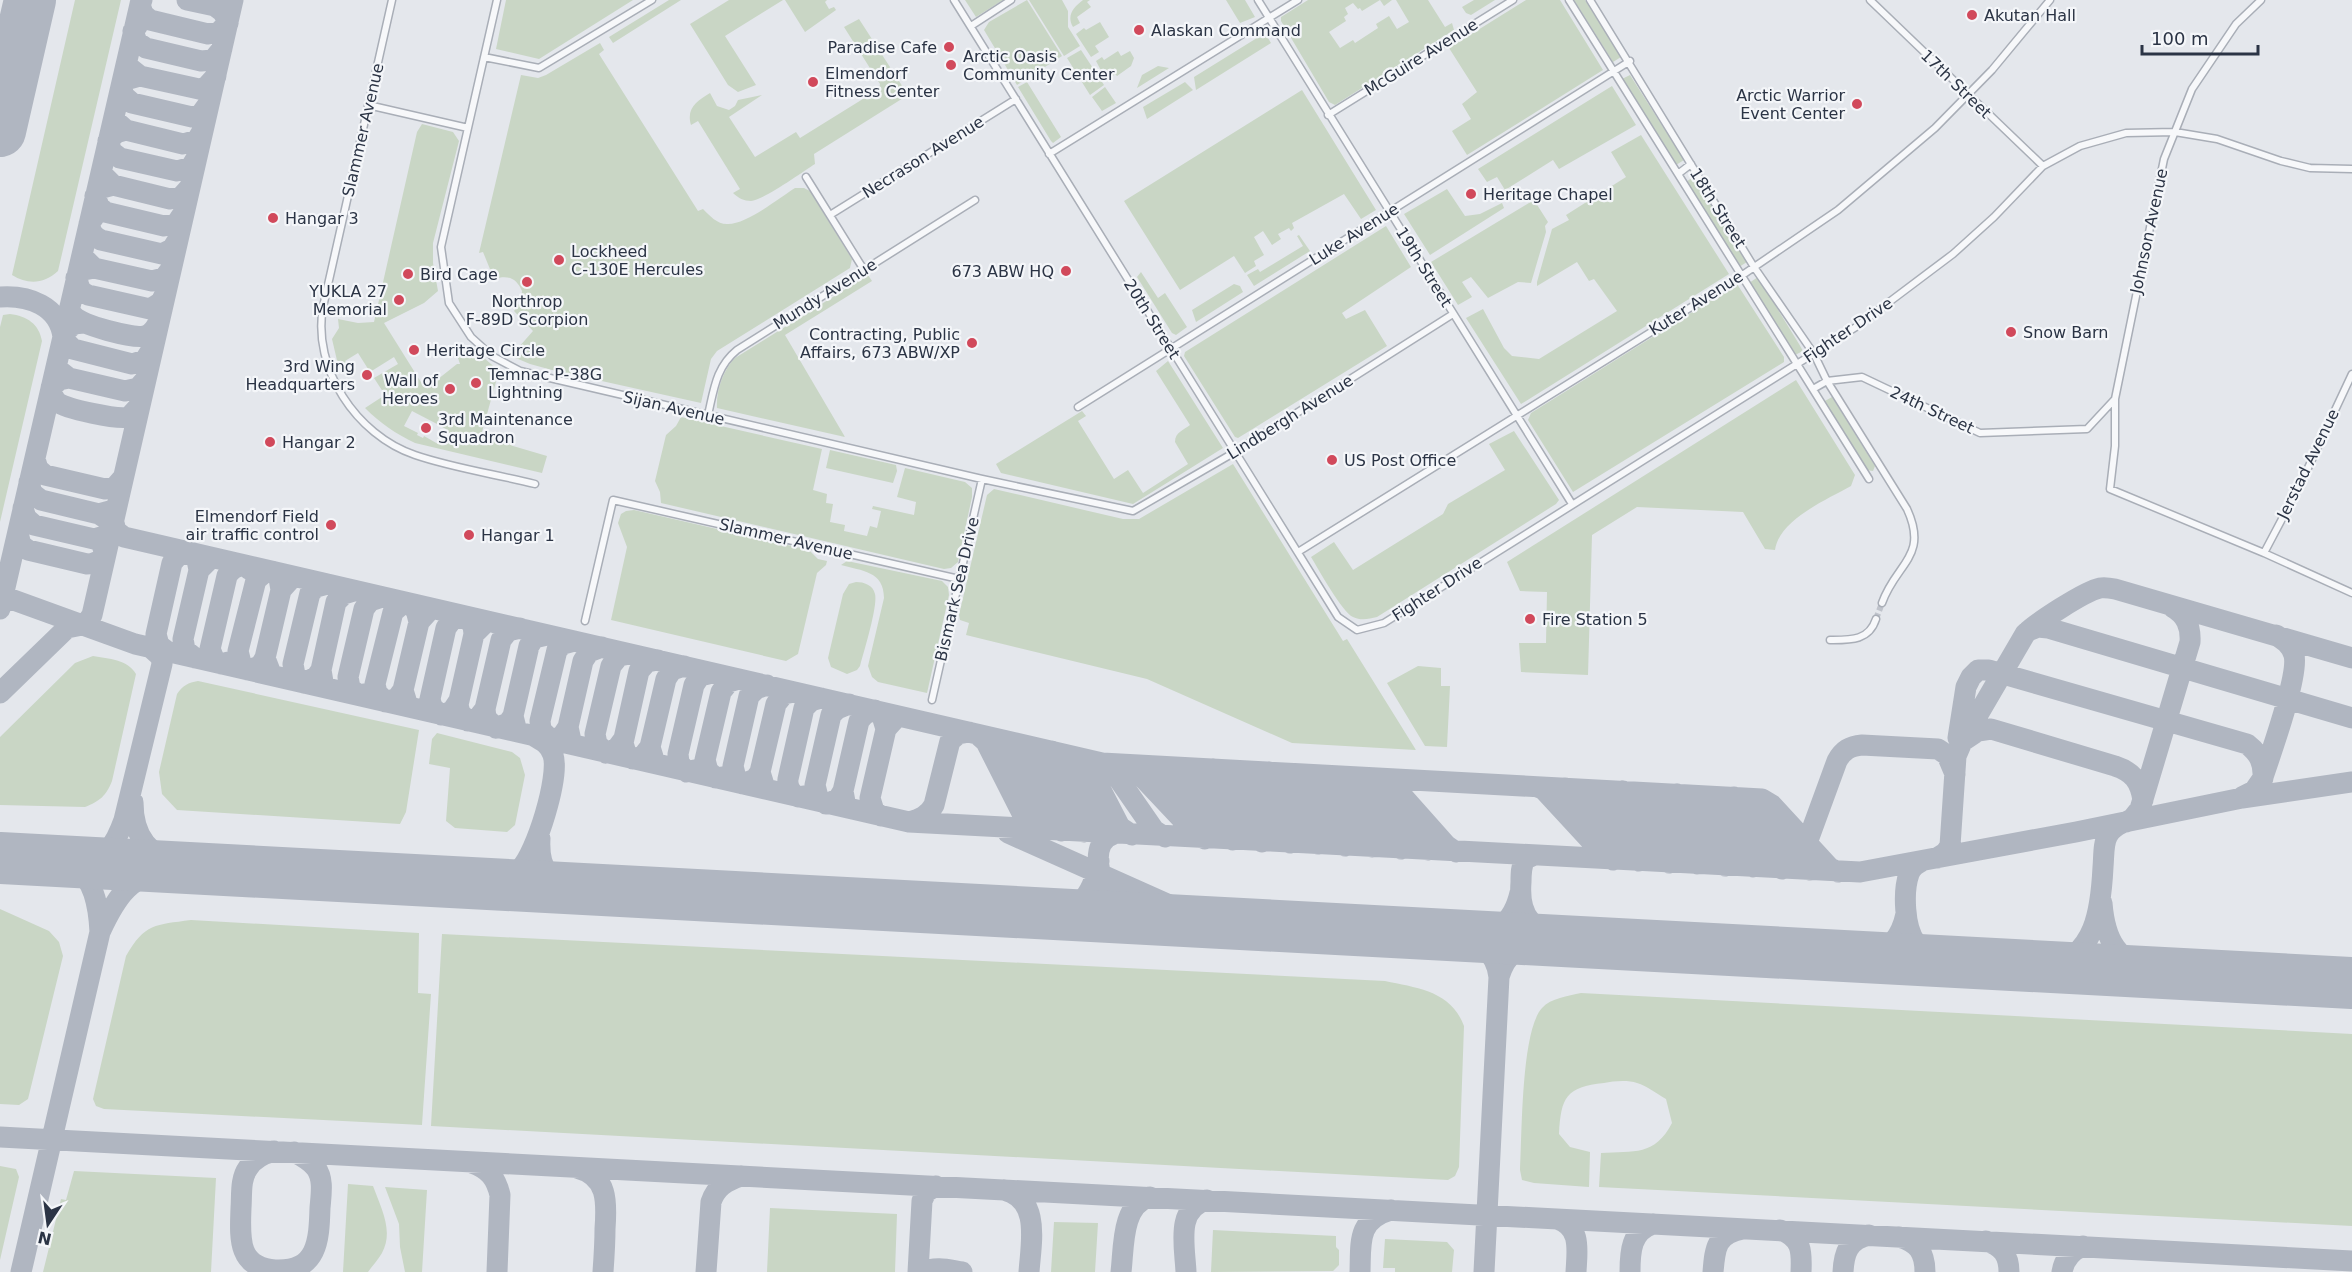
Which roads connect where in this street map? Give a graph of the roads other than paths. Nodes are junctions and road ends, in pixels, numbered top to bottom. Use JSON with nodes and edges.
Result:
{"nodes":[{"id":1,"x":392,"y":0,"type":"edge"},
{"id":2,"x":497,"y":0,"type":"edge"},
{"id":3,"x":652,"y":0,"type":"edge"},
{"id":4,"x":954,"y":0,"type":"edge"},
{"id":5,"x":1011,"y":0,"type":"edge"},
{"id":6,"x":1258,"y":0,"type":"edge"},
{"id":7,"x":1298,"y":0,"type":"edge"},
{"id":8,"x":1513,"y":0,"type":"edge"},
{"id":9,"x":1569,"y":0,"type":"edge"},
{"id":10,"x":1590,"y":0,"type":"edge"},
{"id":11,"x":1870,"y":0,"type":"edge"},
{"id":12,"x":2050,"y":0,"type":"edge"},
{"id":13,"x":2260,"y":0,"type":"edge"},
{"id":14,"x":1269,"y":18,"type":"junction"},
{"id":15,"x":971,"y":26,"type":"junction"},
{"id":16,"x":484,"y":57,"type":"junction"},
{"id":17,"x":1630,"y":61,"type":"junction"},
{"id":18,"x":1614,"y":72,"type":"junction"},
{"id":19,"x":1968,"y":95,"type":"junction"},
{"id":20,"x":1016,"y":99,"type":"junction"},
{"id":21,"x":368,"y":105,"type":"junction"},
{"id":22,"x":1328,"y":115,"type":"junction"},
{"id":23,"x":468,"y":128,"type":"junction"},
{"id":24,"x":2175,"y":132,"type":"junction"},
{"id":25,"x":1049,"y":154,"type":"junction"},
{"id":26,"x":1691,"y":164,"type":"junction"},
{"id":27,"x":2043,"y":166,"type":"junction"},
{"id":28,"x":2352,"y":169,"type":"edge"},
{"id":29,"x":1678,"y":174,"type":"junction"},
{"id":30,"x":806,"y":177,"type":"dead end"},
{"id":31,"x":975,"y":200,"type":"dead end"},
{"id":32,"x":1389,"y":212,"type":"junction"},
{"id":33,"x":830,"y":215,"type":"junction"},
{"id":34,"x":1755,"y":267,"type":"junction"},
{"id":35,"x":864,"y":270,"type":"junction"},
{"id":36,"x":1741,"y":276,"type":"junction"},
{"id":37,"x":1453,"y":314,"type":"junction"},
{"id":38,"x":1171,"y":350,"type":"junction"},
{"id":39,"x":1814,"y":354,"type":"junction"},
{"id":40,"x":1797,"y":365,"type":"junction"},
{"id":41,"x":2352,"y":374,"type":"edge"},
{"id":42,"x":1827,"y":381,"type":"junction"},
{"id":43,"x":1813,"y":389,"type":"junction"},
{"id":44,"x":2115,"y":399,"type":"junction"},
{"id":45,"x":1078,"y":407,"type":"dead end"},
{"id":46,"x":708,"y":415,"type":"junction"},
{"id":47,"x":1516,"y":416,"type":"junction"},
{"id":48,"x":1235,"y":452,"type":"junction"},
{"id":49,"x":982,"y":479,"type":"junction"},
{"id":50,"x":1869,"y":479,"type":"dead end"},
{"id":51,"x":535,"y":484,"type":"dead end"},
{"id":52,"x":1572,"y":504,"type":"junction"},
{"id":53,"x":1124,"y":511,"type":"joint"},
{"id":54,"x":1298,"y":552,"type":"junction"},
{"id":55,"x":2264,"y":553,"type":"junction"},
{"id":56,"x":958,"y":579,"type":"junction"},
{"id":57,"x":2352,"y":593,"type":"edge"},
{"id":58,"x":1882,"y":603,"type":"tunnel mouth"},
{"id":59,"x":1876,"y":619,"type":"tunnel mouth"},
{"id":60,"x":585,"y":621,"type":"dead end"},
{"id":61,"x":1357,"y":630,"type":"joint"},
{"id":62,"x":1830,"y":640,"type":"dead end"},
{"id":63,"x":932,"y":700,"type":"dead end"}],
"edges":[{"from":1,"to":21,"type":"street","name":"Slammer Avenue"},
{"from":2,"to":16,"type":"street","name":"Sijan Avenue"},
{"from":3,"to":16,"type":"street"},
{"from":4,"to":15,"type":"street","name":"20th Street"},
{"from":5,"to":15,"type":"street"},
{"from":6,"to":14,"type":"street","name":"19th Street"},
{"from":7,"to":14,"type":"street"},
{"from":8,"to":22,"type":"street","name":"McGuire Avenue"},
{"from":9,"to":18,"type":"street","name":"18th Street"},
{"from":10,"to":17,"type":"street","name":"18th Street"},
{"from":11,"to":19,"type":"street","name":"17th Street"},
{"from":12,"to":19,"type":"street","name":"Kuter Avenue"},
{"from":13,"to":24,"type":"street","name":"Johnson Avenue"},
{"from":14,"to":22,"type":"street","name":"19th Street"},
{"from":14,"to":25,"type":"street"},
{"from":15,"to":20,"type":"street","name":"20th Street"},
{"from":16,"to":23,"type":"street","name":"Sijan Avenue"},
{"from":17,"to":18,"type":"street","name":"Luke Avenue"},
{"from":17,"to":26,"type":"street","name":"18th Street"},
{"from":18,"to":29,"type":"street","name":"18th Street"},
{"from":18,"to":32,"type":"street","name":"Luke Avenue"},
{"from":19,"to":27,"type":"street","name":"17th Street"},
{"from":19,"to":34,"type":"street","name":"Kuter Avenue"},
{"from":20,"to":25,"type":"street","name":"20th Street"},
{"from":20,"to":33,"type":"street","name":"Necrason Avenue"},
{"from":21,"to":23,"type":"street"},
{"from":21,"to":51,"type":"street","name":"Slammer Avenue"},
{"from":22,"to":32,"type":"street","name":"19th Street"},
{"from":23,"to":46,"type":"street","name":"Sijan Avenue"},
{"from":24,"to":27,"type":"street","name":"Fighter Drive"},
{"from":24,"to":28,"type":"street","name":"Fighter Drive"},
{"from":24,"to":44,"type":"street","name":"Johnson Avenue"},
{"from":25,"to":38,"type":"street","name":"20th Street"},
{"from":26,"to":29,"type":"street"},
{"from":26,"to":34,"type":"street","name":"18th Street"},
{"from":27,"to":39,"type":"street","name":"Fighter Drive"},
{"from":29,"to":36,"type":"street","name":"18th Street"},
{"from":30,"to":33,"type":"street"},
{"from":31,"to":35,"type":"street","name":"Mundy Avenue"},
{"from":32,"to":37,"type":"street","name":"19th Street"},
{"from":32,"to":38,"type":"street","name":"Luke Avenue"},
{"from":33,"to":35,"type":"street"},
{"from":34,"to":36,"type":"street","name":"Kuter Avenue"},
{"from":34,"to":39,"type":"street","name":"18th Street"},
{"from":35,"to":46,"type":"street","name":"Mundy Avenue"},
{"from":36,"to":40,"type":"street","name":"18th Street"},
{"from":36,"to":47,"type":"street","name":"Kuter Avenue"},
{"from":37,"to":47,"type":"street","name":"19th Street"},
{"from":37,"to":48,"type":"street","name":"Lindbergh Avenue"},
{"from":38,"to":45,"type":"street","name":"Luke Avenue"},
{"from":38,"to":48,"type":"street","name":"20th Street"},
{"from":39,"to":40,"type":"street","name":"Fighter Drive"},
{"from":39,"to":42,"type":"street","name":"18th Street"},
{"from":40,"to":43,"type":"street","name":"18th Street"},
{"from":40,"to":52,"type":"street","name":"Fighter Drive"},
{"from":41,"to":55,"type":"street","name":"Jerstad Avenue"},
{"from":42,"to":43,"type":"street","name":"24th Street"},
{"from":42,"to":44,"type":"street","name":"24th Street"},
{"from":42,"to":58,"type":"street","name":"18th Street"},
{"from":43,"to":50,"type":"street","name":"18th Street"},
{"from":44,"to":55,"type":"street","name":"Johnson Avenue"},
{"from":46,"to":49,"type":"street","name":"Sijan Avenue"},
{"from":47,"to":52,"type":"street","name":"19th Street"},
{"from":47,"to":54,"type":"street","name":"Kuter Avenue"},
{"from":48,"to":53,"type":"street","name":"Lindbergh Avenue"},
{"from":48,"to":54,"type":"street","name":"20th Street"},
{"from":49,"to":53,"type":"street","name":"Sijan Avenue"},
{"from":49,"to":56,"type":"street","name":"Bismark Sea Drive"},
{"from":52,"to":61,"type":"street","name":"Fighter Drive"},
{"from":54,"to":61,"type":"street","name":"20th Street"},
{"from":55,"to":57,"type":"street"},
{"from":56,"to":60,"type":"street","name":"Slammer Avenue"},
{"from":56,"to":63,"type":"street","name":"Bismark Sea Drive"},
{"from":59,"to":62,"type":"street"}]}
